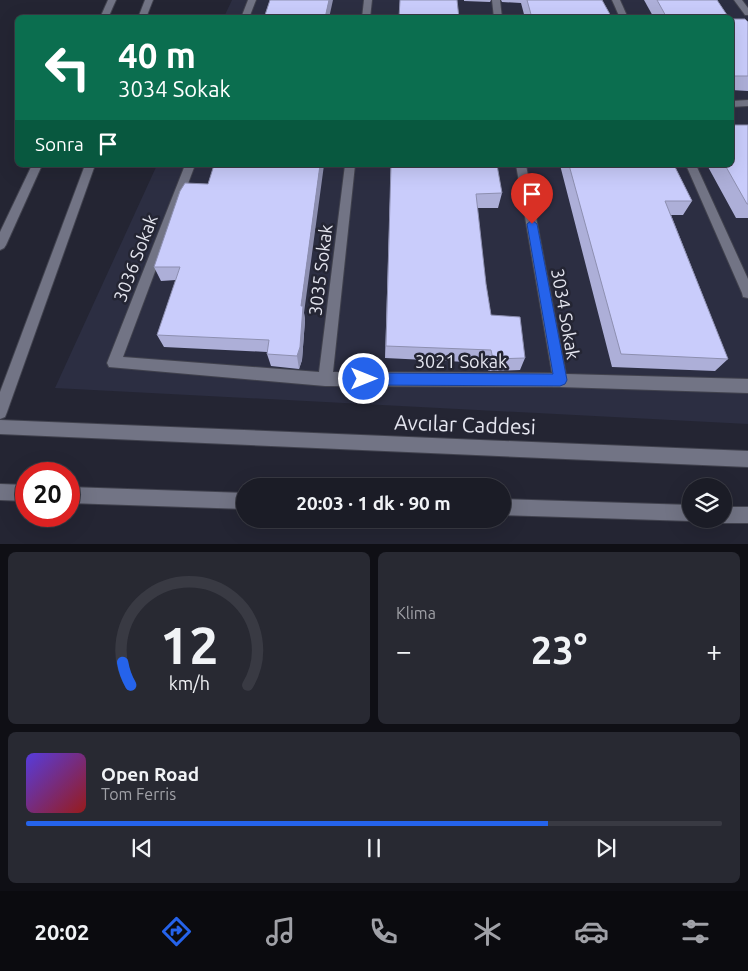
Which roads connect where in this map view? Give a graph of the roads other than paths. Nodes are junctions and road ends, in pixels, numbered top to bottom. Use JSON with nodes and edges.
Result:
{"nodes":[{"id":1,"x":112,"y":0,"type":"edge"},
{"id":2,"x":149,"y":0,"type":"edge"},
{"id":3,"x":252,"y":0,"type":"edge"},
{"id":4,"x":368,"y":0,"type":"edge"},
{"id":5,"x":496,"y":0,"type":"edge"},
{"id":6,"x":616,"y":0,"type":"edge"},
{"id":7,"x":738,"y":0,"type":"edge"},
{"id":8,"x":748,"y":13,"type":"edge"},
{"id":9,"x":105,"y":15,"type":"edge"},
{"id":10,"x":143,"y":15,"type":"edge"},
{"id":11,"x":246,"y":15,"type":"edge"},
{"id":12,"x":366,"y":15,"type":"edge"},
{"id":13,"x":498,"y":15,"type":"edge"},
{"id":14,"x":623,"y":15,"type":"edge"},
{"id":15,"x":734,"y":104,"type":"edge"},
{"id":16,"x":748,"y":104,"type":"edge"},
{"id":17,"x":36,"y":167,"type":"edge"},
{"id":18,"x":89,"y":167,"type":"edge"},
{"id":19,"x":189,"y":167,"type":"edge"},
{"id":20,"x":350,"y":167,"type":"edge"},
{"id":21,"x":521,"y":167,"type":"edge"},
{"id":22,"x":692,"y":167,"type":"edge"},
{"id":23,"x":0,"y":245,"type":"edge"},
{"id":24,"x":748,"y":292,"type":"edge"},
{"id":25,"x":114,"y":363,"type":"joint"},
{"id":26,"x":325,"y":379,"type":"junction"},
{"id":27,"x":560,"y":380,"type":"junction"},
{"id":28,"x":748,"y":386,"type":"edge"},
{"id":29,"x":0,"y":412,"type":"edge"},
{"id":30,"x":0,"y":427,"type":"edge"},
{"id":31,"x":748,"y":459,"type":"edge"},
{"id":32,"x":0,"y":492,"type":"edge"},
{"id":33,"x":15,"y":493,"type":"edge"},
{"id":34,"x":80,"y":495,"type":"edge"},
{"id":35,"x":236,"y":501,"type":"edge"},
{"id":36,"x":511,"y":507,"type":"edge"},
{"id":37,"x":682,"y":513,"type":"edge"},
{"id":38,"x":732,"y":514,"type":"edge"},
{"id":39,"x":748,"y":515,"type":"edge"}],
"edges":[{"from":1,"to":9,"type":"main road"},
{"from":2,"to":10,"type":"main road"},
{"from":3,"to":11,"type":"main road"},
{"from":4,"to":12,"type":"main road"},
{"from":5,"to":13,"type":"main road"},
{"from":6,"to":14,"type":"main road"},
{"from":7,"to":8,"type":"main road"},
{"from":15,"to":16,"type":"main road"},
{"from":17,"to":23,"type":"main road"},
{"from":18,"to":29,"type":"main road"},
{"from":19,"to":25,"type":"main road","name":"3036 Sokak"},
{"from":20,"to":26,"type":"main road","name":"3035 Sokak"},
{"from":21,"to":27,"type":"main road","name":"3034 Sokak"},
{"from":22,"to":24,"type":"main road"},
{"from":25,"to":26,"type":"main road","name":"3021 Sokak"},
{"from":26,"to":27,"type":"main road","name":"3021 Sokak"},
{"from":27,"to":28,"type":"main road","name":"3021 Sokak"},
{"from":30,"to":31,"type":"main road","name":"Avcılar Caddesi"},
{"from":32,"to":33,"type":"main road"},
{"from":34,"to":35,"type":"main road"},
{"from":36,"to":37,"type":"main road"},
{"from":38,"to":39,"type":"main road"}]}
